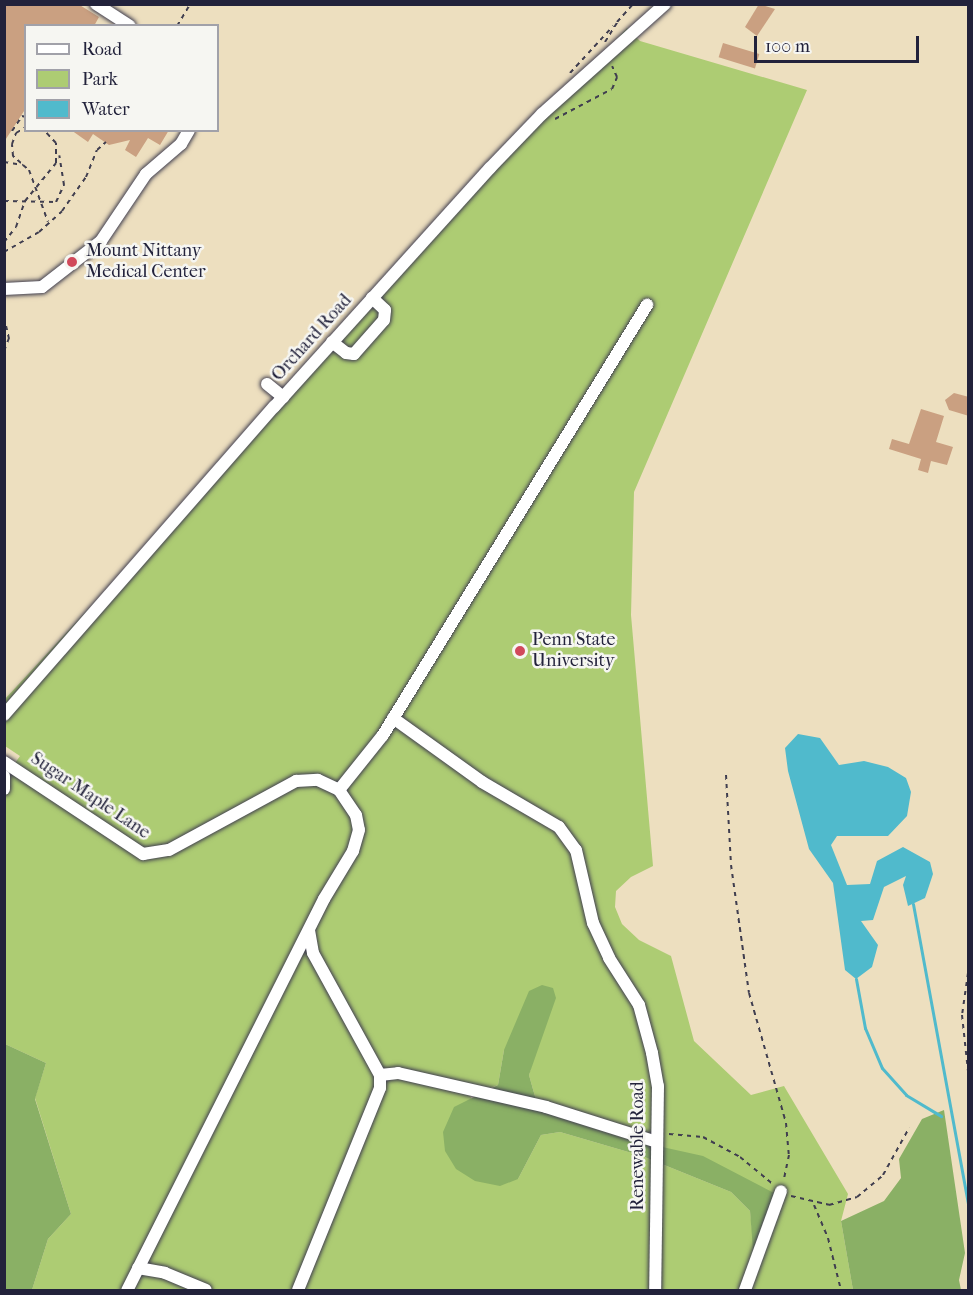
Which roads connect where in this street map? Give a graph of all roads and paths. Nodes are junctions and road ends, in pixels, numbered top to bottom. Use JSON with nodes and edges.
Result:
{"nodes":[{"id":1,"x":96,"y":4,"type":"edge"},
{"id":2,"x":189,"y":4,"type":"edge"},
{"id":3,"x":633,"y":4,"type":"edge"},
{"id":4,"x":666,"y":4,"type":"edge"},
{"id":5,"x":127,"y":24,"type":"edge"},
{"id":6,"x":178,"y":24,"type":"edge"},
{"id":7,"x":602,"y":48,"type":"dead end"},
{"id":8,"x":609,"y":63,"type":"dead end"},
{"id":9,"x":24,"y":116,"type":"edge"},
{"id":10,"x":547,"y":124,"type":"dead end"},
{"id":11,"x":24,"y":128,"type":"edge"},
{"id":12,"x":13,"y":132,"type":"junction"},
{"id":13,"x":46,"y":132,"type":"edge"},
{"id":14,"x":188,"y":132,"type":"edge"},
{"id":15,"x":106,"y":142,"type":"dead end"},
{"id":16,"x":58,"y":153,"type":"junction"},
{"id":17,"x":4,"y":162,"type":"edge"},
{"id":18,"x":24,"y":165,"type":"junction"},
{"id":19,"x":35,"y":190,"type":"junction"},
{"id":20,"x":4,"y":201,"type":"edge"},
{"id":21,"x":24,"y":203,"type":"junction"},
{"id":22,"x":40,"y":204,"type":"junction"},
{"id":23,"x":49,"y":224,"type":"junction"},
{"id":24,"x":4,"y":242,"type":"edge"},
{"id":25,"x":5,"y":251,"type":"edge"},
{"id":26,"x":4,"y":289,"type":"edge"},
{"id":27,"x":372,"y":298,"type":"junction"},
{"id":28,"x":647,"y":305,"type":"dead end"},
{"id":29,"x":4,"y":317,"type":"edge"},
{"id":30,"x":332,"y":342,"type":"junction"},
{"id":31,"x":4,"y":351,"type":"edge"},
{"id":32,"x":267,"y":384,"type":"dead end"},
{"id":33,"x":283,"y":397,"type":"junction"},
{"id":34,"x":4,"y":715,"type":"edge"},
{"id":35,"x":393,"y":718,"type":"junction"},
{"id":36,"x":4,"y":762,"type":"edge"},
{"id":37,"x":726,"y":775,"type":"dead end"},
{"id":38,"x":4,"y":776,"type":"edge"},
{"id":39,"x":4,"y":789,"type":"edge"},
{"id":40,"x":339,"y":790,"type":"junction"},
{"id":41,"x":309,"y":928,"type":"junction"},
{"id":42,"x":969,"y":973,"type":"edge"},
{"id":43,"x":969,"y":1071,"type":"edge"},
{"id":44,"x":380,"y":1075,"type":"junction"},
{"id":45,"x":909,"y":1128,"type":"dead end"},
{"id":46,"x":657,"y":1139,"type":"junction"},
{"id":47,"x":781,"y":1191,"type":"junction"},
{"id":48,"x":814,"y":1204,"type":"junction"},
{"id":49,"x":138,"y":1268,"type":"junction"},
{"id":50,"x":127,"y":1290,"type":"edge"},
{"id":51,"x":206,"y":1290,"type":"edge"},
{"id":52,"x":298,"y":1290,"type":"edge"},
{"id":53,"x":655,"y":1290,"type":"edge"},
{"id":54,"x":746,"y":1290,"type":"edge"},
{"id":55,"x":841,"y":1290,"type":"edge"}],
"edges":[{"from":1,"to":5,"type":"street"},
{"from":2,"to":6,"type":"path"},
{"from":3,"to":7,"type":"path"},
{"from":4,"to":27,"type":"street","name":"Orchard Road"},
{"from":8,"to":10,"type":"path"},
{"from":9,"to":12,"type":"path"},
{"from":11,"to":12,"type":"path"},
{"from":12,"to":18,"type":"path"},
{"from":13,"to":16,"type":"path"},
{"from":14,"to":26,"type":"street"},
{"from":15,"to":23,"type":"path"},
{"from":16,"to":19,"type":"path"},
{"from":16,"to":22,"type":"path"},
{"from":17,"to":18,"type":"path"},
{"from":18,"to":19,"type":"path"},
{"from":19,"to":21,"type":"path"},
{"from":19,"to":22,"type":"path"},
{"from":20,"to":21,"type":"path"},
{"from":21,"to":22,"type":"path"},
{"from":21,"to":24,"type":"path"},
{"from":22,"to":23,"type":"path"},
{"from":23,"to":25,"type":"path"},
{"from":27,"to":30,"type":"street","name":"Orchard Road"},
{"from":27,"to":30,"type":"street"},
{"from":28,"to":35,"type":"street"},
{"from":29,"to":31,"type":"path"},
{"from":30,"to":33,"type":"street","name":"Orchard Road"},
{"from":32,"to":33,"type":"street"},
{"from":33,"to":34,"type":"street","name":"Orchard Road"},
{"from":35,"to":40,"type":"street"},
{"from":35,"to":46,"type":"street","name":"Renewable Road"},
{"from":36,"to":40,"type":"street","name":"Sugar Maple Lane"},
{"from":37,"to":47,"type":"path"},
{"from":38,"to":39,"type":"street"},
{"from":40,"to":41,"type":"street"},
{"from":41,"to":44,"type":"street"},
{"from":41,"to":49,"type":"street"},
{"from":42,"to":43,"type":"path"},
{"from":44,"to":46,"type":"street"},
{"from":44,"to":52,"type":"street"},
{"from":45,"to":48,"type":"path"},
{"from":46,"to":47,"type":"path"},
{"from":46,"to":53,"type":"street","name":"Renewable Road"},
{"from":47,"to":48,"type":"path"},
{"from":47,"to":54,"type":"street"},
{"from":48,"to":55,"type":"path"},
{"from":49,"to":50,"type":"street"},
{"from":49,"to":51,"type":"street"}]}
